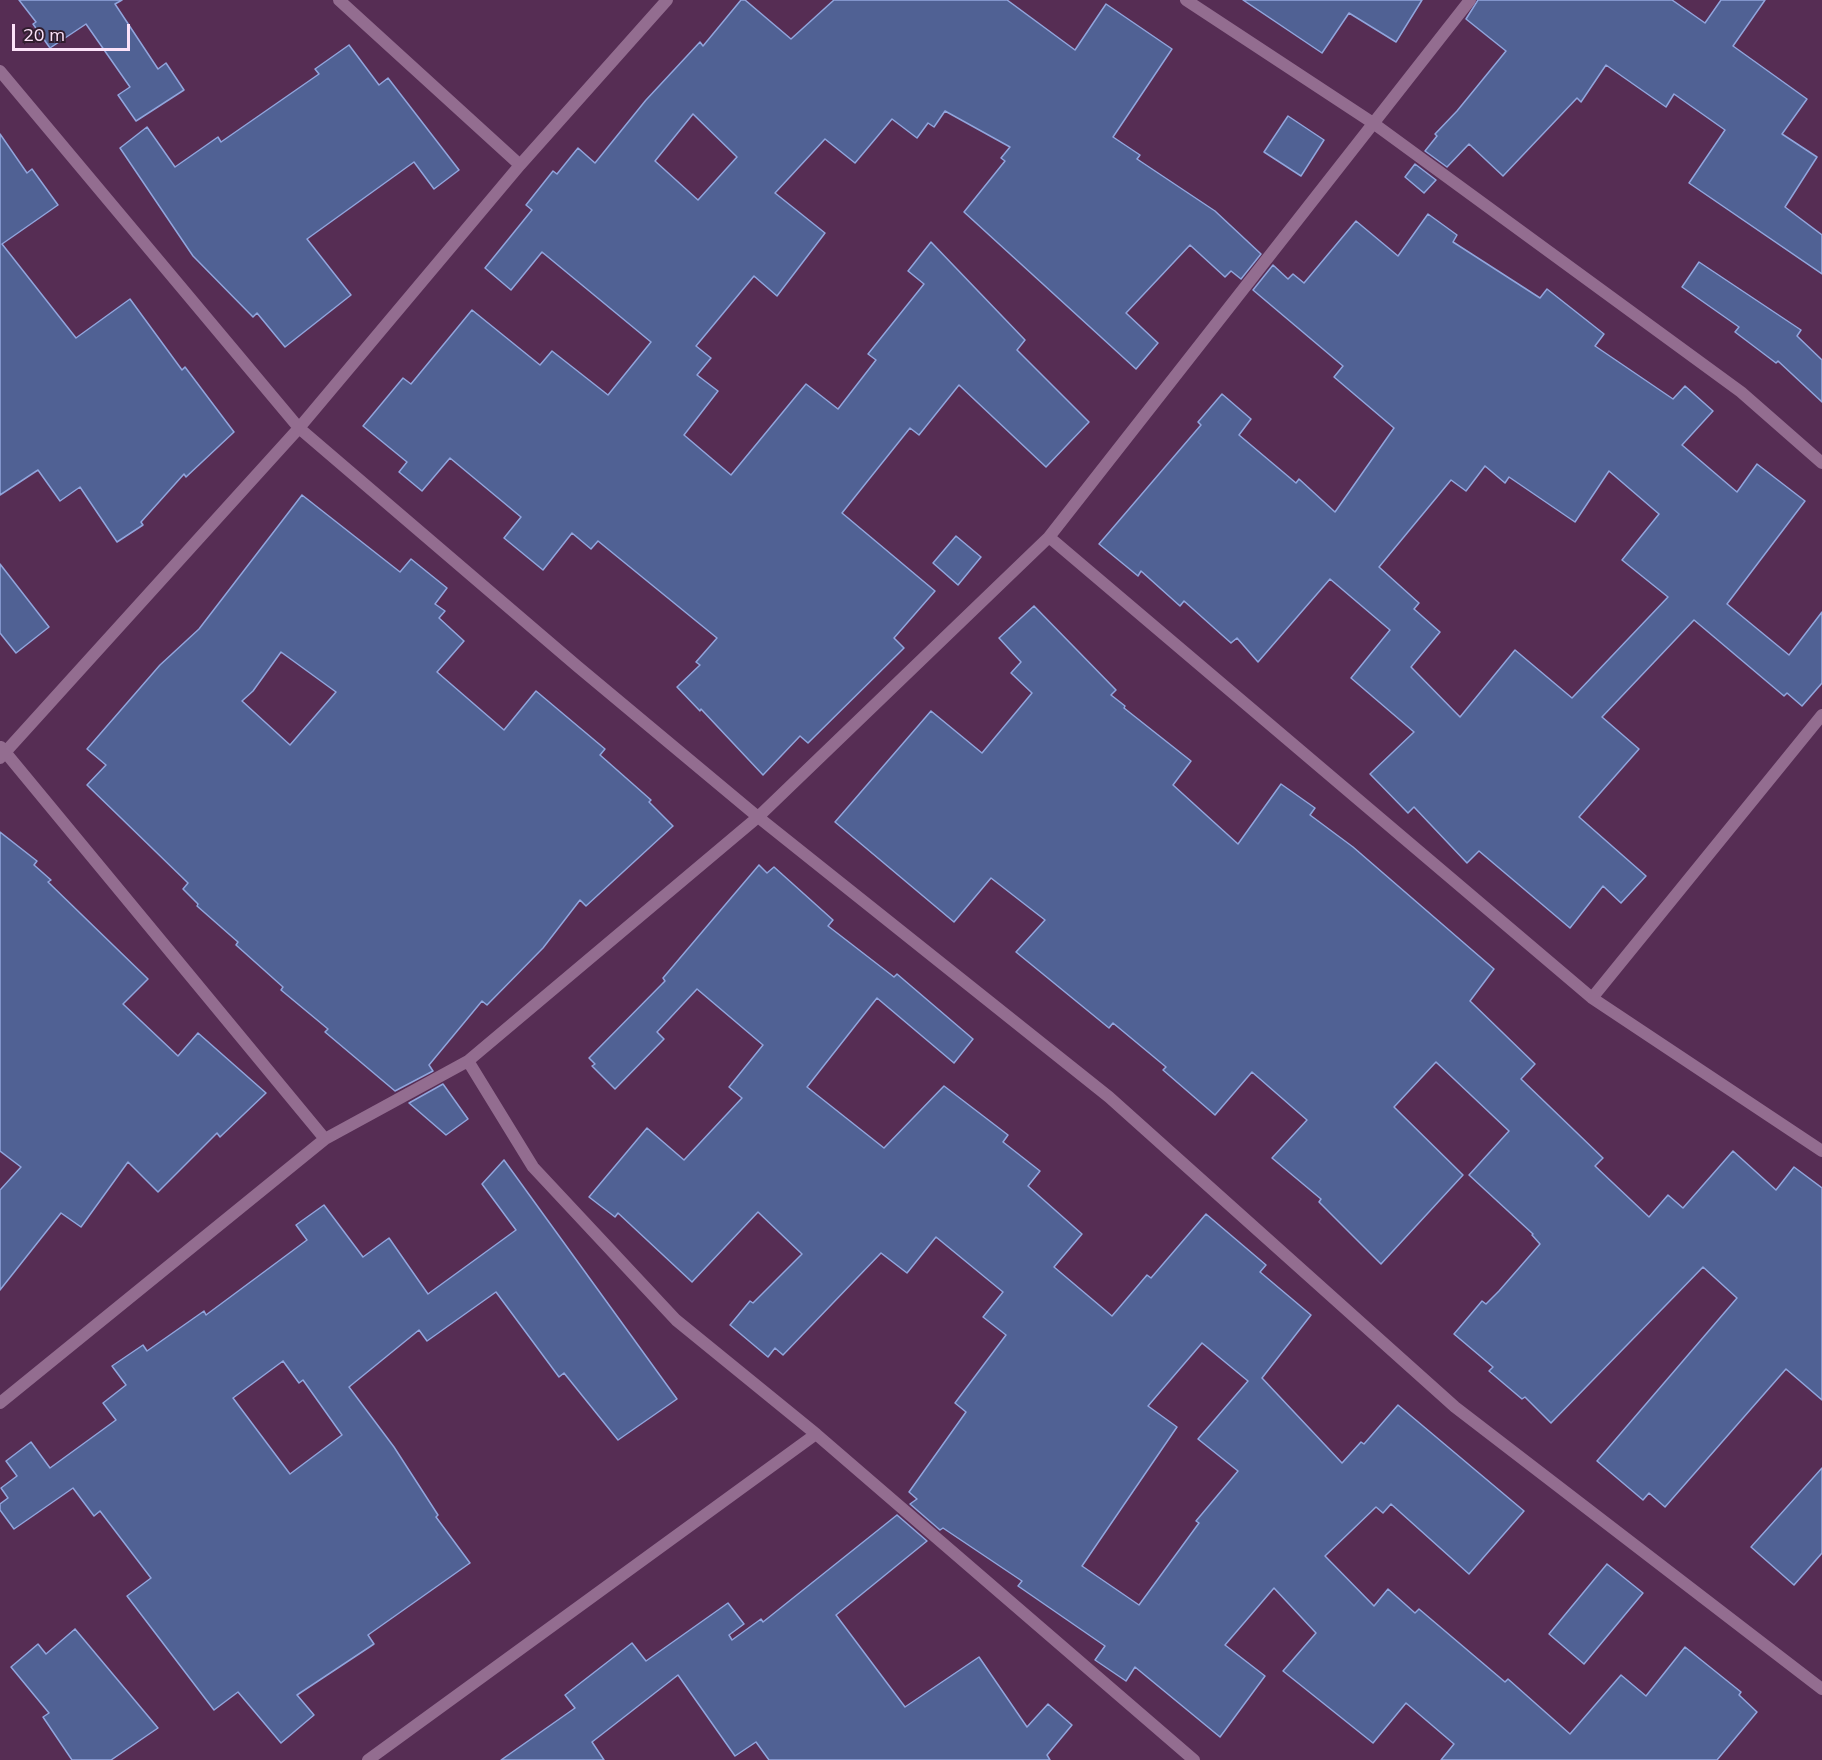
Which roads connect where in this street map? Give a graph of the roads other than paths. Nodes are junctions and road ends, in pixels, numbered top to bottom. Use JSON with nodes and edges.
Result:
{"nodes":[{"id":1,"x":339,"y":0,"type":"edge"},
{"id":2,"x":667,"y":0,"type":"edge"},
{"id":3,"x":1186,"y":0,"type":"edge"},
{"id":4,"x":1470,"y":0,"type":"edge"},
{"id":5,"x":0,"y":71,"type":"edge"},
{"id":6,"x":1373,"y":123,"type":"junction"},
{"id":7,"x":520,"y":165,"type":"junction"},
{"id":8,"x":299,"y":428,"type":"junction"},
{"id":9,"x":1822,"y":463,"type":"edge"},
{"id":10,"x":1049,"y":537,"type":"junction"},
{"id":11,"x":1822,"y":715,"type":"edge"},
{"id":12,"x":2,"y":752,"type":"edge"},
{"id":13,"x":758,"y":817,"type":"junction"},
{"id":14,"x":1592,"y":998,"type":"junction"},
{"id":15,"x":468,"y":1061,"type":"junction"},
{"id":16,"x":325,"y":1139,"type":"junction"},
{"id":17,"x":1822,"y":1151,"type":"edge"},
{"id":18,"x":0,"y":1403,"type":"edge"},
{"id":19,"x":816,"y":1434,"type":"junction"},
{"id":20,"x":1822,"y":1689,"type":"edge"},
{"id":21,"x":1183,"y":1749,"type":"junction"},
{"id":22,"x":368,"y":1760,"type":"edge"},
{"id":23,"x":1173,"y":1760,"type":"edge"},
{"id":24,"x":1194,"y":1760,"type":"edge"}],
"edges":[{"from":1,"to":7,"type":"street"},
{"from":2,"to":7,"type":"street"},
{"from":3,"to":6,"type":"street"},
{"from":4,"to":6,"type":"street"},
{"from":5,"to":8,"type":"street"},
{"from":6,"to":9,"type":"street"},
{"from":6,"to":10,"type":"street"},
{"from":7,"to":8,"type":"street"},
{"from":8,"to":12,"type":"street"},
{"from":8,"to":13,"type":"street"},
{"from":10,"to":13,"type":"street"},
{"from":10,"to":14,"type":"street"},
{"from":11,"to":14,"type":"street"},
{"from":12,"to":16,"type":"street"},
{"from":13,"to":15,"type":"street"},
{"from":13,"to":20,"type":"street"},
{"from":14,"to":17,"type":"street"},
{"from":15,"to":16,"type":"street"},
{"from":15,"to":19,"type":"street"},
{"from":16,"to":18,"type":"street"},
{"from":19,"to":21,"type":"street"},
{"from":19,"to":22,"type":"street"},
{"from":21,"to":23,"type":"street"},
{"from":21,"to":24,"type":"street"}]}
